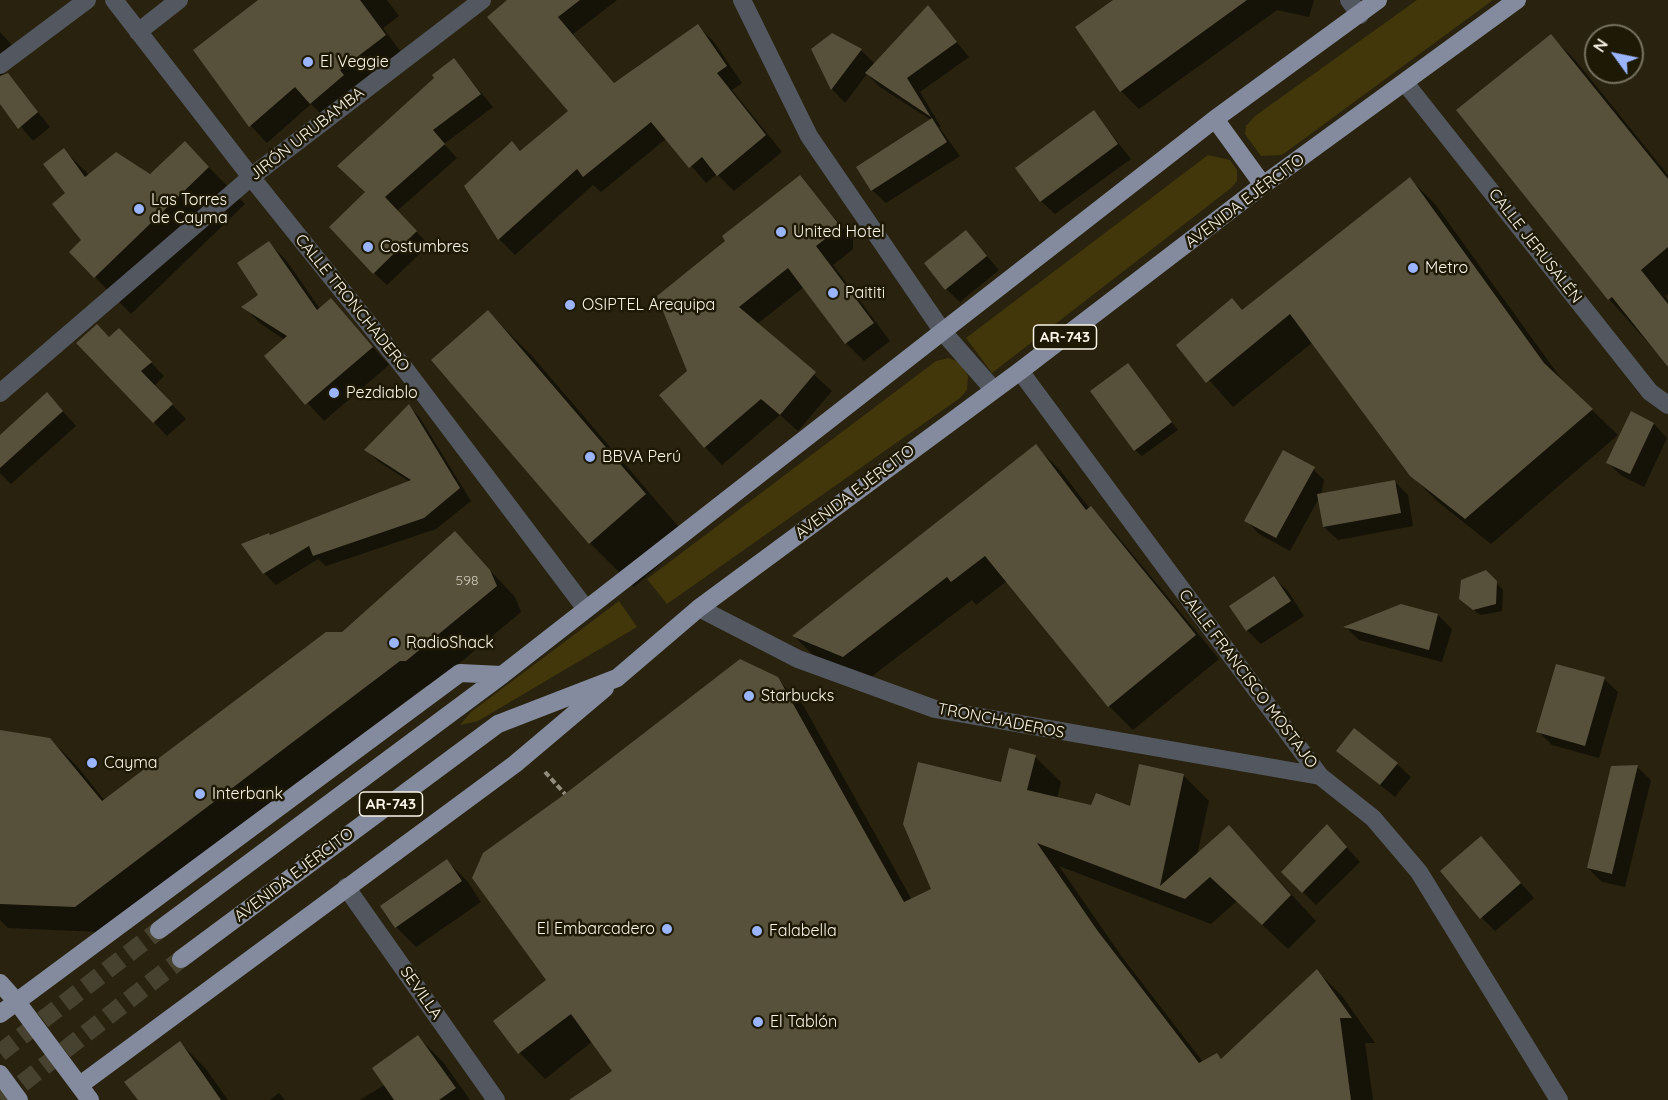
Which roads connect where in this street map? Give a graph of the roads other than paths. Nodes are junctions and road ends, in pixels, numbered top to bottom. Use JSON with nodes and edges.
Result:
{"nodes":[{"id":1,"x":87,"y":0,"type":"edge"},
{"id":2,"x":114,"y":0,"type":"edge"},
{"id":3,"x":179,"y":0,"type":"edge"},
{"id":4,"x":482,"y":0,"type":"edge"},
{"id":5,"x":742,"y":0,"type":"edge"},
{"id":6,"x":1348,"y":0,"type":"edge"},
{"id":7,"x":1378,"y":0,"type":"edge"},
{"id":8,"x":1517,"y":0,"type":"edge"},
{"id":9,"x":1360,"y":15,"type":"junction"},
{"id":10,"x":138,"y":32,"type":"junction"},
{"id":11,"x":0,"y":65,"type":"edge"},
{"id":12,"x":1406,"y":84,"type":"junction"},
{"id":13,"x":1215,"y":119,"type":"junction"},
{"id":14,"x":250,"y":177,"type":"junction"},
{"id":15,"x":1263,"y":185,"type":"junction"},
{"id":16,"x":943,"y":332,"type":"junction"},
{"id":17,"x":1020,"y":371,"type":"junction"},
{"id":18,"x":993,"y":389,"type":"junction"},
{"id":19,"x":0,"y":393,"type":"edge"},
{"id":20,"x":1668,"y":405,"type":"edge"},
{"id":21,"x":699,"y":608,"type":"junction"},
{"id":22,"x":586,"y":609,"type":"junction"},
{"id":23,"x":502,"y":675,"type":"junction"},
{"id":24,"x":616,"y":678,"type":"junction"},
{"id":25,"x":1320,"y":776,"type":"junction"},
{"id":26,"x":346,"y":886,"type":"junction"},
{"id":27,"x":159,"y":930,"type":"tunnel mouth"},
{"id":28,"x":182,"y":959,"type":"tunnel mouth"},
{"id":29,"x":0,"y":984,"type":"edge"},
{"id":30,"x":17,"y":1002,"type":"junction"},
{"id":31,"x":0,"y":1014,"type":"edge"},
{"id":32,"x":0,"y":1074,"type":"edge"},
{"id":33,"x":80,"y":1084,"type":"junction"},
{"id":34,"x":494,"y":1099,"type":"edge"},
{"id":35,"x":19,"y":1100,"type":"edge"},
{"id":36,"x":90,"y":1100,"type":"edge"},
{"id":37,"x":1558,"y":1100,"type":"edge"}],
"edges":[{"from":1,"to":11,"type":"street"},
{"from":2,"to":10,"type":"street","name":"CALLE TRONCHADERO"},
{"from":3,"to":10,"type":"street"},
{"from":4,"to":14,"type":"street","name":"JIRÓN URUBAMBA"},
{"from":5,"to":16,"type":"street"},
{"from":6,"to":9,"type":"street"},
{"from":7,"to":9,"type":"main road","number":"AR-743"},
{"from":8,"to":12,"type":"main road","name":"AVENIDA EJÉRCITO","number":"AR-743"},
{"from":9,"to":13,"type":"main road","number":"AR-743"},
{"from":10,"to":14,"type":"street","name":"CALLE TRONCHADERO"},
{"from":12,"to":15,"type":"main road","name":"AVENIDA EJÉRCITO","number":"AR-743"},
{"from":12,"to":20,"type":"street","name":"CALLE JERUSALÉN"},
{"from":13,"to":15,"type":"main road"},
{"from":13,"to":16,"type":"main road","number":"AR-743"},
{"from":14,"to":19,"type":"street","name":"JIRÓN URUBAMBA"},
{"from":14,"to":22,"type":"street","name":"CALLE TRONCHADERO"},
{"from":15,"to":17,"type":"main road","name":"AVENIDA EJÉRCITO","number":"AR-743"},
{"from":16,"to":18,"type":"street"},
{"from":16,"to":22,"type":"main road","number":"AR-743"},
{"from":17,"to":18,"type":"main road","name":"AVENIDA EJÉRCITO","number":"AR-743"},
{"from":17,"to":25,"type":"street","name":"CALLE FRANCISCO MOSTAJO"},
{"from":18,"to":21,"type":"main road","name":"AVENIDA EJÉRCITO","number":"AR-743"},
{"from":21,"to":24,"type":"main road","name":"AVENIDA EJÉRCITO","number":"AR-743"},
{"from":21,"to":25,"type":"street","name":"TRONCHADEROS"},
{"from":22,"to":23,"type":"main road","number":"AR-743"},
{"from":23,"to":27,"type":"main road","number":"AR-743"},
{"from":23,"to":30,"type":"main road"},
{"from":24,"to":26,"type":"main road"},
{"from":24,"to":28,"type":"main road","name":"AVENIDA EJÉRCITO","number":"AR-743"},
{"from":25,"to":37,"type":"street","name":"CALLE FRANCISCO MOSTAJO"},
{"from":26,"to":33,"type":"main road"},
{"from":26,"to":34,"type":"street","name":"SEVILLA"},
{"from":29,"to":30,"type":"main road"},
{"from":30,"to":31,"type":"main road"},
{"from":30,"to":33,"type":"main road"},
{"from":32,"to":35,"type":"main road"},
{"from":33,"to":36,"type":"main road"}]}
